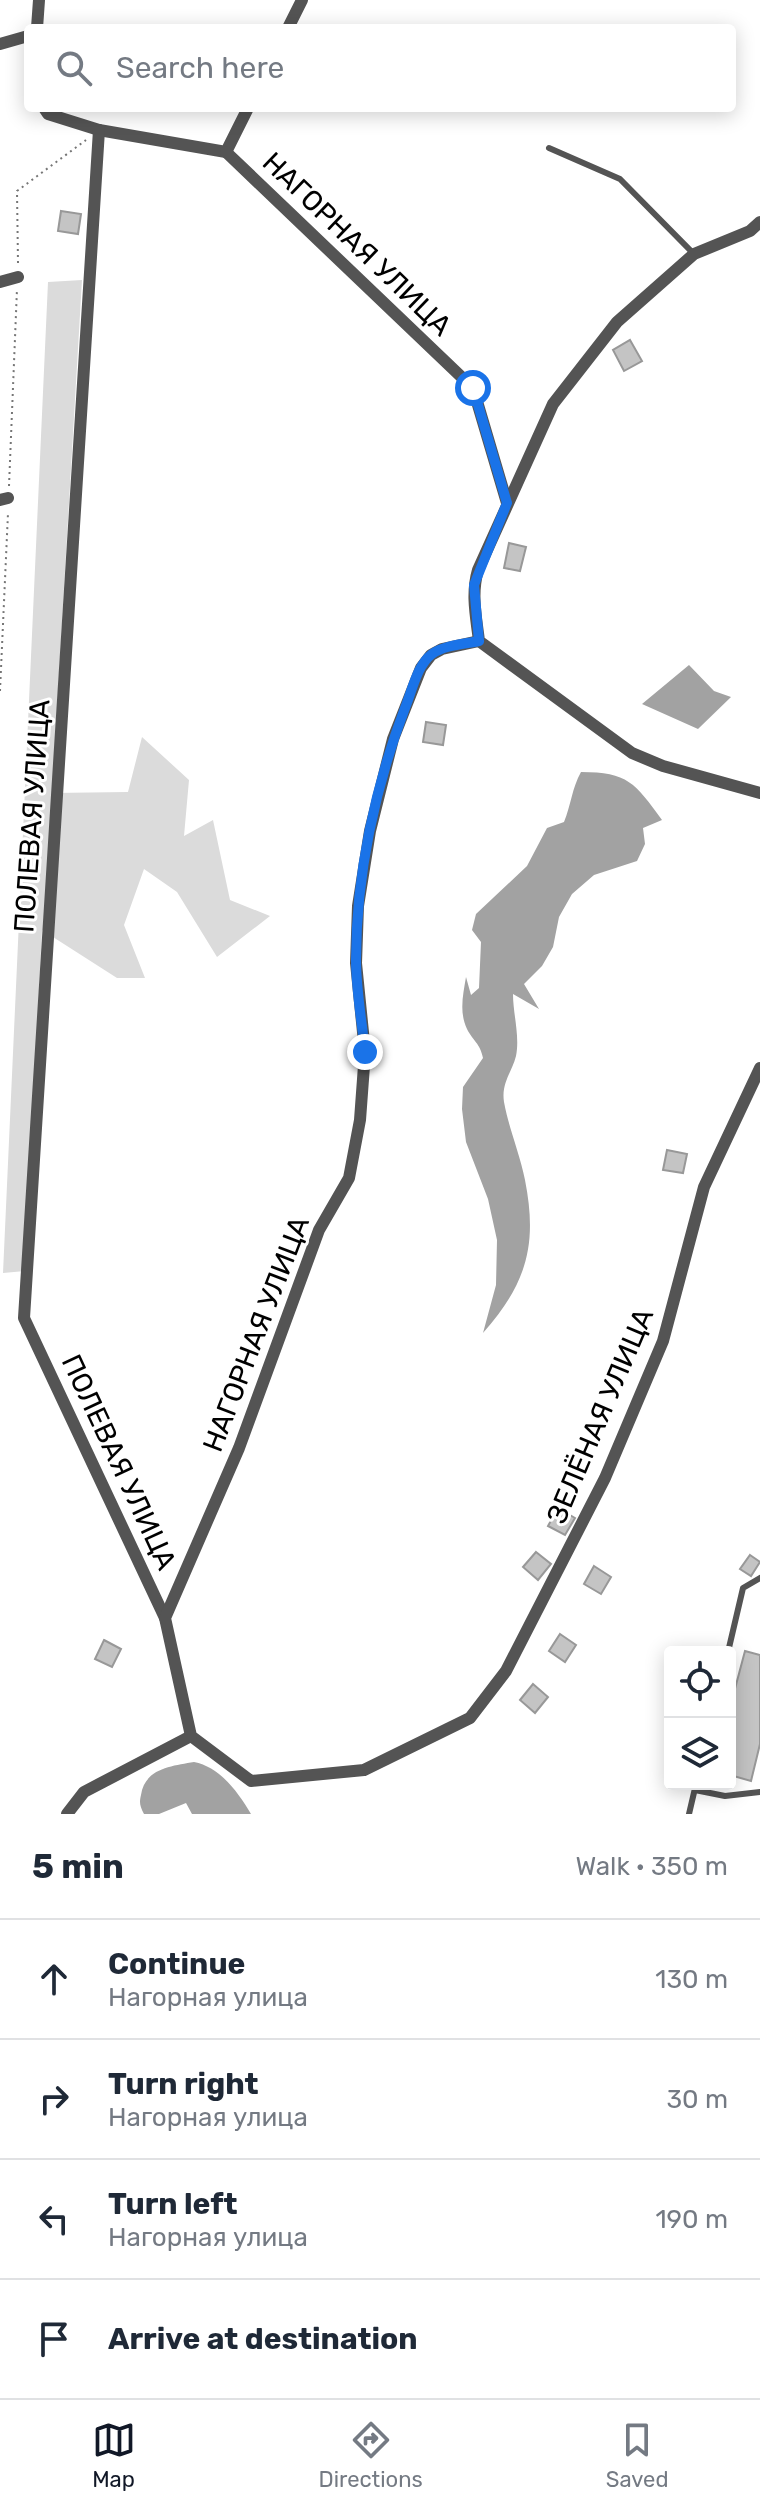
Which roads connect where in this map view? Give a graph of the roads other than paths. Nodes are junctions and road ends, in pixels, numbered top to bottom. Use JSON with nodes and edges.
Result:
{"nodes":[{"id":1,"x":39,"y":0,"type":"edge"},
{"id":2,"x":302,"y":0,"type":"edge"},
{"id":3,"x":37,"y":24,"type":"edge"},
{"id":4,"x":290,"y":24,"type":"edge"},
{"id":5,"x":24,"y":37,"type":"edge"},
{"id":6,"x":0,"y":44,"type":"edge"},
{"id":7,"x":47,"y":112,"type":"edge"},
{"id":8,"x":246,"y":112,"type":"edge"},
{"id":9,"x":99,"y":130,"type":"junction"},
{"id":10,"x":549,"y":148,"type":"dead end"},
{"id":11,"x":226,"y":152,"type":"junction"},
{"id":12,"x":760,"y":222,"type":"edge"},
{"id":13,"x":694,"y":254,"type":"junction"},
{"id":14,"x":18,"y":277,"type":"road end"},
{"id":15,"x":0,"y":282,"type":"edge"},
{"id":16,"x":507,"y":503,"type":"junction"},
{"id":17,"x":479,"y":641,"type":"junction"},
{"id":18,"x":760,"y":793,"type":"edge"},
{"id":19,"x":760,"y":1068,"type":"edge"},
{"id":20,"x":760,"y":1578,"type":"edge"},
{"id":21,"x":165,"y":1618,"type":"junction"},
{"id":22,"x":729,"y":1646,"type":"edge"},
{"id":23,"x":191,"y":1736,"type":"junction"},
{"id":24,"x":694,"y":1790,"type":"edge"},
{"id":25,"x":705,"y":1790,"type":"edge"},
{"id":26,"x":760,"y":1792,"type":"edge"},
{"id":27,"x":67,"y":1814,"type":"edge"},
{"id":28,"x":689,"y":1814,"type":"edge"}],
"edges":[{"from":1,"to":3,"type":"street"},
{"from":2,"to":4,"type":"street"},
{"from":5,"to":6,"type":"street"},
{"from":7,"to":9,"type":"street"},
{"from":8,"to":11,"type":"street"},
{"from":9,"to":11,"type":"street"},
{"from":9,"to":21,"type":"street","name":"ПОЛЕВАЯ УЛИЦА"},
{"from":10,"to":13,"type":"lane"},
{"from":11,"to":16,"type":"street","name":"НАГОРНАЯ УЛИЦА"},
{"from":12,"to":13,"type":"street"},
{"from":13,"to":16,"type":"street"},
{"from":14,"to":15,"type":"street"},
{"from":16,"to":17,"type":"street"},
{"from":17,"to":18,"type":"street"},
{"from":17,"to":21,"type":"street","name":"НАГОРНАЯ УЛИЦА"},
{"from":19,"to":23,"type":"street","name":"ЗЕЛЁНАЯ УЛИЦА"},
{"from":20,"to":22,"type":"lane"},
{"from":21,"to":23,"type":"street"},
{"from":23,"to":27,"type":"street"},
{"from":24,"to":28,"type":"lane"},
{"from":25,"to":26,"type":"lane"}]}
